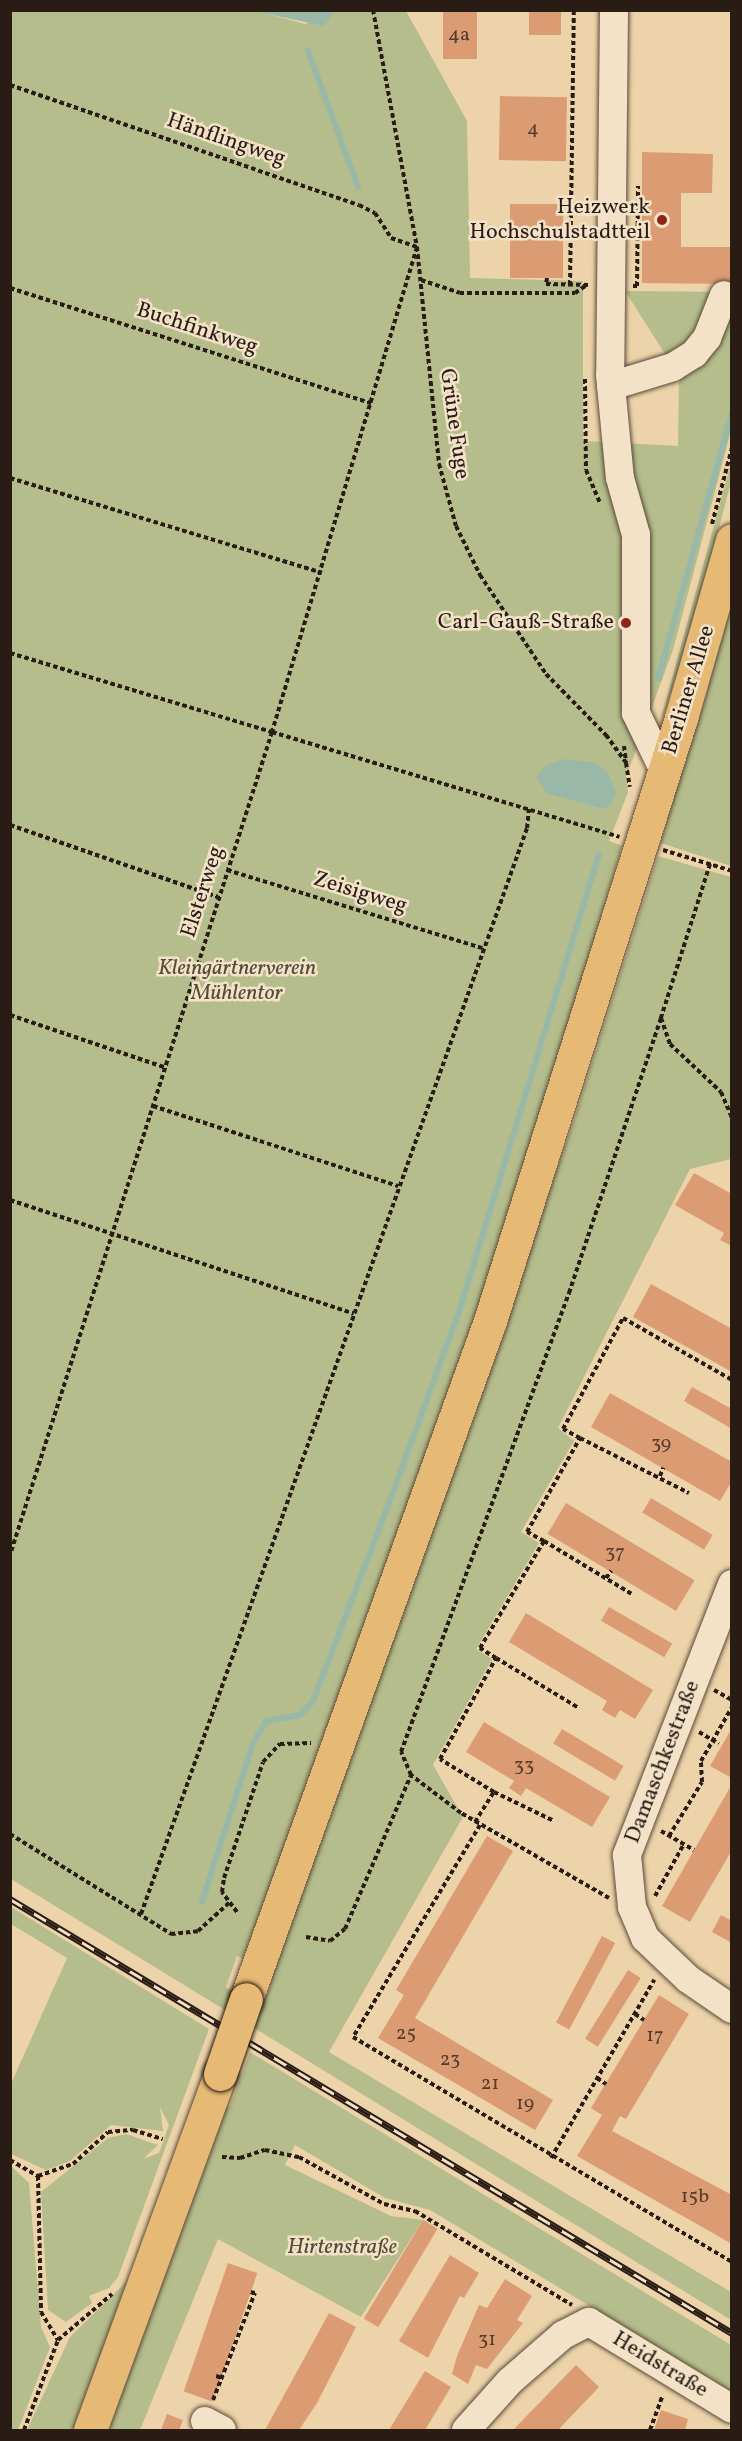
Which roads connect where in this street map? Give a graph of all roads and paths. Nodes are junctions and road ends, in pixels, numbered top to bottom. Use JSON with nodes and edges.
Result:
{"nodes":[{"id":1,"x":373,"y":10,"type":"edge"},
{"id":2,"x":573,"y":10,"type":"edge"},
{"id":3,"x":614,"y":10,"type":"edge"},
{"id":4,"x":10,"y":85,"type":"edge"},
{"id":5,"x":417,"y":247,"type":"junction"},
{"id":6,"x":547,"y":278,"type":"dead end"},
{"id":7,"x":421,"y":280,"type":"junction"},
{"id":8,"x":588,"y":285,"type":"dead end"},
{"id":9,"x":10,"y":288,"type":"edge"},
{"id":10,"x":724,"y":295,"type":"dead end"},
{"id":11,"x":611,"y":386,"type":"junction"},
{"id":12,"x":374,"y":404,"type":"junction"},
{"id":13,"x":10,"y":478,"type":"edge"},
{"id":14,"x":732,"y":540,"type":"edge"},
{"id":15,"x":322,"y":573,"type":"junction"},
{"id":16,"x":10,"y":653,"type":"edge"},
{"id":17,"x":272,"y":732,"type":"junction"},
{"id":18,"x":664,"y":771,"type":"junction"},
{"id":19,"x":630,"y":787,"type":"dead end"},
{"id":20,"x":528,"y":809,"type":"junction"},
{"id":21,"x":10,"y":825,"type":"edge"},
{"id":22,"x":629,"y":840,"type":"junction"},
{"id":23,"x":710,"y":864,"type":"junction"},
{"id":24,"x":227,"y":870,"type":"junction"},
{"id":25,"x":732,"y":871,"type":"edge"},
{"id":26,"x":218,"y":897,"type":"junction"},
{"id":27,"x":482,"y":948,"type":"junction"},
{"id":28,"x":10,"y":1015,"type":"edge"},
{"id":29,"x":661,"y":1018,"type":"junction"},
{"id":30,"x":164,"y":1067,"type":"junction"},
{"id":31,"x":153,"y":1106,"type":"junction"},
{"id":32,"x":732,"y":1118,"type":"edge"},
{"id":33,"x":398,"y":1186,"type":"junction"},
{"id":34,"x":10,"y":1200,"type":"edge"},
{"id":35,"x":113,"y":1234,"type":"junction"},
{"id":36,"x":354,"y":1314,"type":"junction"},
{"id":37,"x":732,"y":1380,"type":"edge"},
{"id":38,"x":580,"y":1438,"type":"junction"},
{"id":39,"x":663,"y":1468,"type":"dead end"},
{"id":40,"x":660,"y":1476,"type":"junction"},
{"id":41,"x":689,"y":1493,"type":"dead end"},
{"id":42,"x":544,"y":1541,"type":"junction"},
{"id":43,"x":10,"y":1555,"type":"edge"},
{"id":44,"x":611,"y":1571,"type":"dead end"},
{"id":45,"x":606,"y":1578,"type":"junction"},
{"id":46,"x":732,"y":1584,"type":"edge"},
{"id":47,"x":632,"y":1594,"type":"dead end"},
{"id":48,"x":496,"y":1658,"type":"junction"},
{"id":49,"x":732,"y":1707,"type":"edge"},
{"id":50,"x":579,"y":1708,"type":"dead end"},
{"id":51,"x":318,"y":1744,"type":"dead end"},
{"id":52,"x":411,"y":1775,"type":"junction"},
{"id":53,"x":494,"y":1792,"type":"junction"},
{"id":54,"x":641,"y":1820,"type":"junction"},
{"id":55,"x":554,"y":1821,"type":"dead end"},
{"id":56,"x":478,"y":1824,"type":"junction"},
{"id":57,"x":10,"y":1834,"type":"edge"},
{"id":58,"x":669,"y":1836,"type":"junction"},
{"id":59,"x":684,"y":1844,"type":"junction"},
{"id":60,"x":694,"y":1850,"type":"dead end"},
{"id":61,"x":229,"y":1903,"type":"junction"},
{"id":62,"x":237,"y":1912,"type":"dead end"},
{"id":63,"x":141,"y":1914,"type":"junction"},
{"id":64,"x":635,"y":1916,"type":"junction"},
{"id":65,"x":306,"y":1937,"type":"dead end"},
{"id":66,"x":666,"y":1959,"type":"junction"},
{"id":67,"x":732,"y":2008,"type":"edge"},
{"id":68,"x":635,"y":2014,"type":"junction"},
{"id":69,"x":644,"y":2020,"type":"dead end"},
{"id":70,"x":597,"y":2078,"type":"junction"},
{"id":71,"x":606,"y":2084,"type":"dead end"},
{"id":72,"x":163,"y":2139,"type":"dead end"},
{"id":73,"x":222,"y":2157,"type":"dead end"},
{"id":74,"x":551,"y":2158,"type":"junction"},
{"id":75,"x":10,"y":2160,"type":"edge"},
{"id":76,"x":38,"y":2175,"type":"junction"},
{"id":77,"x":732,"y":2262,"type":"edge"},
{"id":78,"x":118,"y":2285,"type":"dead end"},
{"id":79,"x":250,"y":2292,"type":"dead end"},
{"id":80,"x":589,"y":2322,"type":"junction"},
{"id":81,"x":58,"y":2340,"type":"junction"},
{"id":82,"x":671,"y":2371,"type":"junction"},
{"id":83,"x":216,"y":2376,"type":"dead end"},
{"id":84,"x":222,"y":2378,"type":"junction"},
{"id":85,"x":732,"y":2409,"type":"edge"},
{"id":86,"x":214,"y":2426,"type":"edge"},
{"id":87,"x":24,"y":2430,"type":"edge"},
{"id":88,"x":90,"y":2430,"type":"edge"},
{"id":89,"x":466,"y":2430,"type":"edge"},
{"id":90,"x":650,"y":2430,"type":"edge"}],
"edges":[{"from":1,"to":5,"type":"path","name":"Grüne Fuge"},
{"from":2,"to":6,"type":"path"},
{"from":3,"to":11,"type":"street"},
{"from":4,"to":5,"type":"path","name":"Hänflingweg"},
{"from":5,"to":7,"type":"path","name":"Grüne Fuge"},
{"from":5,"to":12,"type":"path","name":"Elsterweg"},
{"from":7,"to":8,"type":"path"},
{"from":7,"to":19,"type":"path","name":"Grüne Fuge"},
{"from":9,"to":12,"type":"path","name":"Buchfinkweg"},
{"from":10,"to":11,"type":"street"},
{"from":11,"to":18,"type":"street"},
{"from":12,"to":15,"type":"path","name":"Elsterweg"},
{"from":13,"to":15,"type":"path"},
{"from":14,"to":18,"type":"main road","name":"Berliner Allee"},
{"from":15,"to":17,"type":"path","name":"Elsterweg"},
{"from":16,"to":17,"type":"path"},
{"from":17,"to":20,"type":"path"},
{"from":17,"to":24,"type":"path","name":"Elsterweg"},
{"from":18,"to":22,"type":"main road","name":"Berliner Allee"},
{"from":20,"to":22,"type":"path"},
{"from":20,"to":27,"type":"path"},
{"from":21,"to":26,"type":"path"},
{"from":22,"to":23,"type":"path"},
{"from":22,"to":88,"type":"main road","name":"Berliner Allee","bridge":true},
{"from":23,"to":25,"type":"path"},
{"from":23,"to":29,"type":"path"},
{"from":24,"to":26,"type":"path","name":"Elsterweg"},
{"from":24,"to":27,"type":"path","name":"Zeisigweg"},
{"from":26,"to":30,"type":"path","name":"Elsterweg"},
{"from":27,"to":33,"type":"path"},
{"from":28,"to":30,"type":"path"},
{"from":29,"to":32,"type":"path"},
{"from":29,"to":52,"type":"path"},
{"from":30,"to":31,"type":"path","name":"Elsterweg"},
{"from":31,"to":33,"type":"path"},
{"from":31,"to":35,"type":"path","name":"Elsterweg"},
{"from":33,"to":36,"type":"path"},
{"from":34,"to":35,"type":"path"},
{"from":35,"to":36,"type":"path"},
{"from":35,"to":43,"type":"path","name":"Elsterweg"},
{"from":36,"to":63,"type":"path"},
{"from":37,"to":38,"type":"path"},
{"from":38,"to":40,"type":"path"},
{"from":38,"to":42,"type":"path"},
{"from":39,"to":40,"type":"path"},
{"from":40,"to":41,"type":"path"},
{"from":42,"to":45,"type":"path"},
{"from":42,"to":48,"type":"path"},
{"from":44,"to":45,"type":"path"},
{"from":45,"to":47,"type":"path"},
{"from":46,"to":54,"type":"street","name":"Damaschkestraße"},
{"from":48,"to":50,"type":"path"},
{"from":48,"to":53,"type":"path"},
{"from":49,"to":58,"type":"path"},
{"from":51,"to":61,"type":"path"},
{"from":52,"to":56,"type":"path"},
{"from":52,"to":65,"type":"path"},
{"from":53,"to":55,"type":"path"},
{"from":53,"to":56,"type":"path"},
{"from":54,"to":58,"type":"path"},
{"from":54,"to":64,"type":"street","name":"Damaschkestraße"},
{"from":56,"to":64,"type":"path"},
{"from":56,"to":74,"type":"path"},
{"from":57,"to":63,"type":"path"},
{"from":58,"to":59,"type":"path"},
{"from":59,"to":60,"type":"path"},
{"from":59,"to":64,"type":"path"},
{"from":61,"to":62,"type":"path"},
{"from":61,"to":63,"type":"path"},
{"from":64,"to":66,"type":"street","name":"Damaschkestraße"},
{"from":66,"to":67,"type":"street","name":"Damaschkestraße"},
{"from":66,"to":68,"type":"path"},
{"from":68,"to":69,"type":"path"},
{"from":68,"to":70,"type":"path"},
{"from":70,"to":71,"type":"path"},
{"from":70,"to":74,"type":"path"},
{"from":72,"to":76,"type":"path"},
{"from":73,"to":80,"type":"path"},
{"from":74,"to":77,"type":"path"},
{"from":75,"to":76,"type":"path"},
{"from":76,"to":81,"type":"path"},
{"from":78,"to":81,"type":"path"},
{"from":79,"to":84,"type":"path"},
{"from":80,"to":82,"type":"street","name":"Heidstraße"},
{"from":80,"to":89,"type":"street"},
{"from":81,"to":87,"type":"path"},
{"from":82,"to":85,"type":"street","name":"Heidstraße"},
{"from":82,"to":90,"type":"path"},
{"from":83,"to":84,"type":"path"},
{"from":84,"to":86,"type":"path"}]}
